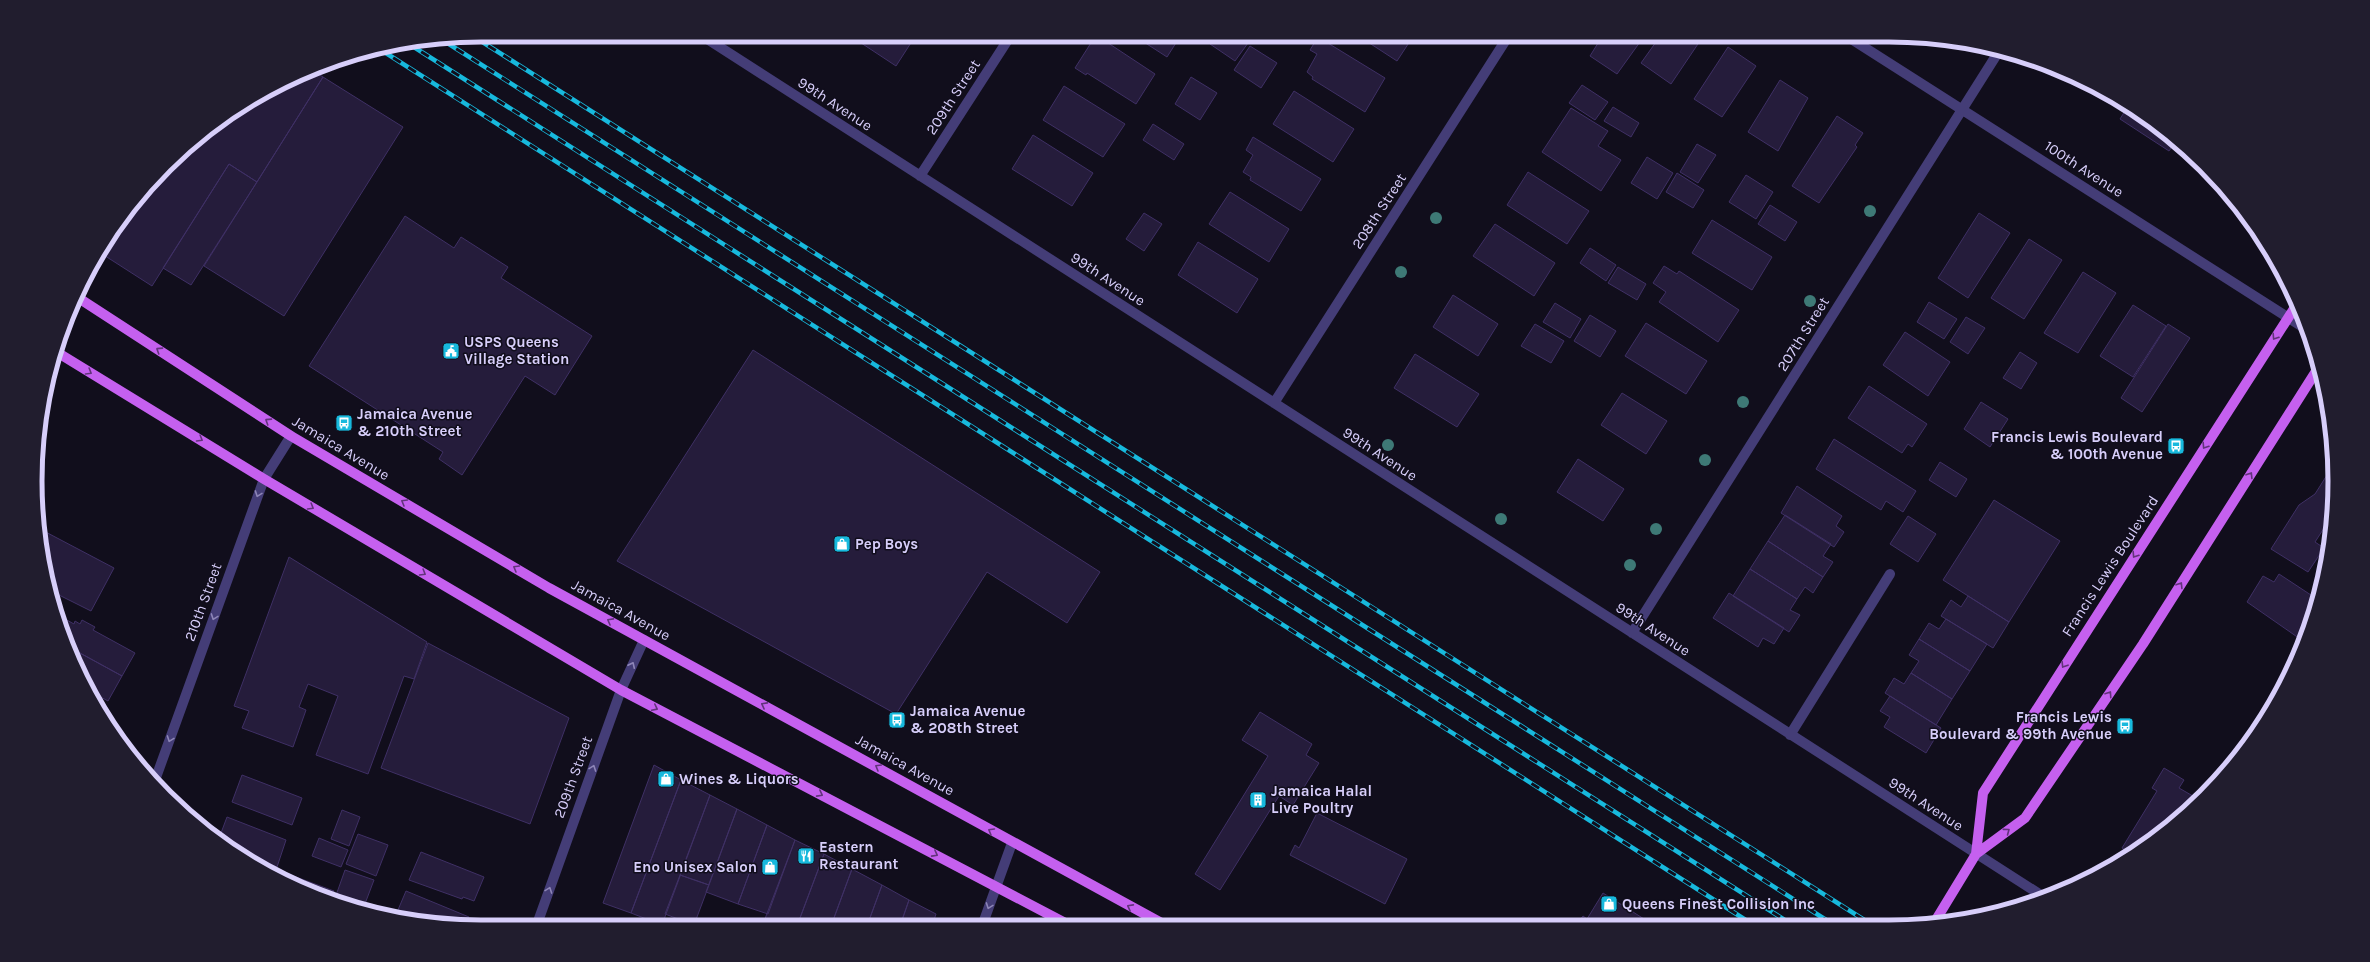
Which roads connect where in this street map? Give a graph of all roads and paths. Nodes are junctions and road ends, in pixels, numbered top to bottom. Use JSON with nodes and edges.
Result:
{"nodes":[{"id":1,"x":712,"y":42,"type":"edge"},
{"id":2,"x":1006,"y":42,"type":"edge"},
{"id":3,"x":1505,"y":42,"type":"edge"},
{"id":4,"x":1856,"y":42,"type":"edge"},
{"id":5,"x":1996,"y":55,"type":"edge"},
{"id":6,"x":1962,"y":109,"type":"junction"},
{"id":7,"x":920,"y":176,"type":"junction"},
{"id":8,"x":81,"y":300,"type":"edge"},
{"id":9,"x":2293,"y":309,"type":"edge"},
{"id":10,"x":2288,"y":317,"type":"junction"},
{"id":11,"x":2299,"y":325,"type":"edge"},
{"id":12,"x":61,"y":354,"type":"edge"},
{"id":13,"x":2315,"y":373,"type":"edge"},
{"id":14,"x":1274,"y":403,"type":"junction"},
{"id":15,"x":291,"y":436,"type":"junction"},
{"id":16,"x":264,"y":479,"type":"junction"},
{"id":17,"x":1890,"y":574,"type":"dead end"},
{"id":18,"x":1632,"y":633,"type":"junction"},
{"id":19,"x":644,"y":640,"type":"junction"},
{"id":20,"x":621,"y":690,"type":"junction"},
{"id":21,"x":1790,"y":735,"type":"junction"},
{"id":22,"x":157,"y":776,"type":"edge"},
{"id":23,"x":1012,"y":843,"type":"junction"},
{"id":24,"x":1976,"y":854,"type":"junction"},
{"id":25,"x":996,"y":886,"type":"junction"},
{"id":26,"x":2039,"y":894,"type":"edge"},
{"id":27,"x":1938,"y":917,"type":"edge"},
{"id":28,"x":539,"y":920,"type":"edge"},
{"id":29,"x":984,"y":920,"type":"edge"},
{"id":30,"x":1058,"y":920,"type":"edge"},
{"id":31,"x":1156,"y":920,"type":"edge"}],
"edges":[{"from":1,"to":7,"type":"street","name":"99th Avenue"},
{"from":2,"to":7,"type":"street","name":"209th Street"},
{"from":3,"to":14,"type":"street","name":"208th Street"},
{"from":4,"to":6,"type":"street","name":"100th Avenue"},
{"from":5,"to":6,"type":"street","name":"207th Street"},
{"from":6,"to":10,"type":"street","name":"100th Avenue"},
{"from":6,"to":18,"type":"street","name":"207th Street"},
{"from":7,"to":14,"type":"street","name":"99th Avenue"},
{"from":15,"to":8,"type":"main road","name":"Jamaica Avenue","one_way":true},
{"from":9,"to":10,"type":"main road","name":"Francis Lewis Boulevard"},
{"from":10,"to":11,"type":"street","name":"100th Avenue"},
{"from":10,"to":24,"type":"main road","name":"Francis Lewis Boulevard","one_way":true},
{"from":12,"to":16,"type":"main road","one_way":true},
{"from":24,"to":13,"type":"main road","name":"Francis Lewis Boulevard","one_way":true},
{"from":14,"to":18,"type":"street","name":"99th Avenue"},
{"from":15,"to":16,"type":"street","name":"210th Street"},
{"from":19,"to":15,"type":"main road","name":"Jamaica Avenue","one_way":true},
{"from":16,"to":20,"type":"main road","one_way":true},
{"from":16,"to":22,"type":"street","name":"210th Street","one_way":true},
{"from":17,"to":21,"type":"street"},
{"from":18,"to":21,"type":"street","name":"99th Avenue"},
{"from":20,"to":19,"type":"street","name":"209th Street","one_way":true},
{"from":23,"to":19,"type":"main road","name":"Jamaica Avenue","one_way":true},
{"from":20,"to":25,"type":"main road","one_way":true},
{"from":28,"to":20,"type":"street","name":"209th Street","one_way":true},
{"from":21,"to":24,"type":"street","name":"99th Avenue"},
{"from":23,"to":25,"type":"street"},
{"from":31,"to":23,"type":"main road","name":"Jamaica Avenue","one_way":true},
{"from":24,"to":26,"type":"street","name":"99th Avenue"},
{"from":24,"to":27,"type":"main road","name":"Francis Lewis Boulevard"},
{"from":25,"to":29,"type":"street","one_way":true},
{"from":25,"to":30,"type":"main road"}]}
